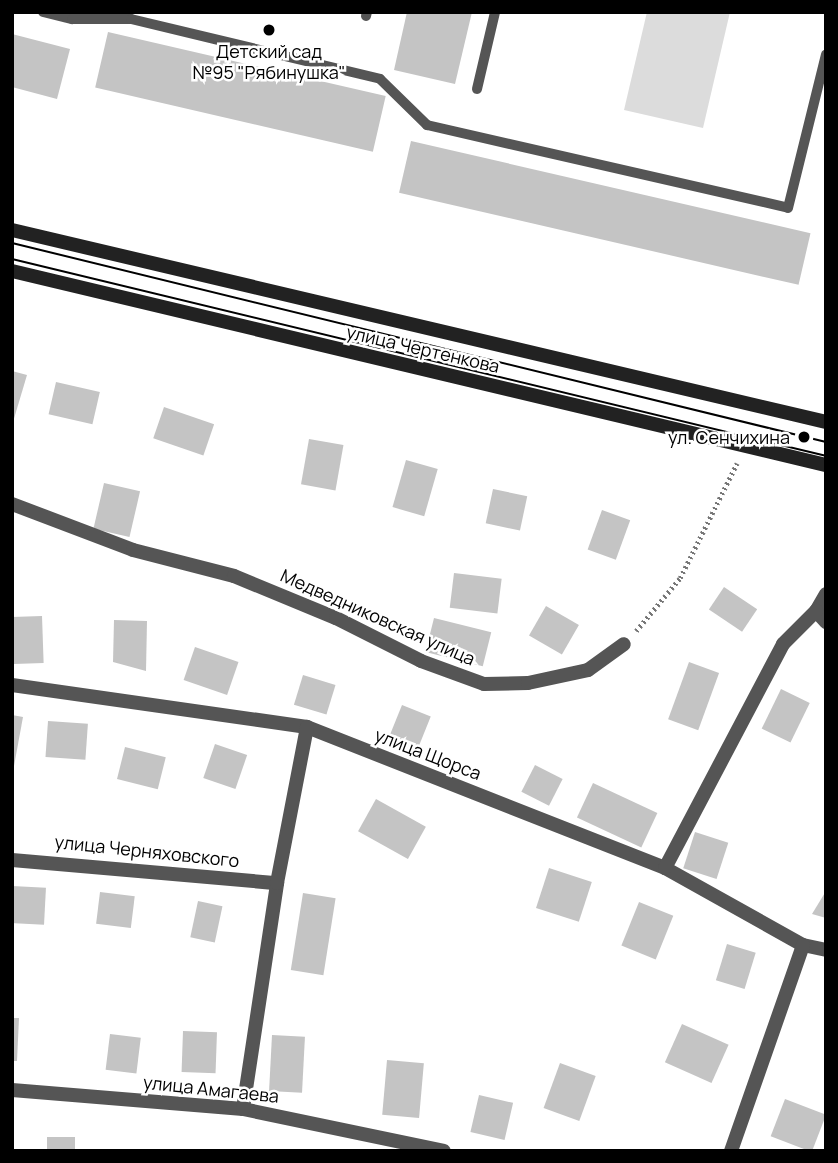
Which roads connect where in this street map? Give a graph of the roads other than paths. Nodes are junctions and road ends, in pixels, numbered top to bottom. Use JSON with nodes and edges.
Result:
{"nodes":[{"id":1,"x":43,"y":12,"type":"edge"},
{"id":2,"x":495,"y":12,"type":"edge"},
{"id":3,"x":826,"y":55,"type":"edge"},
{"id":4,"x":477,"y":89,"type":"dead end"},
{"id":5,"x":12,"y":230,"type":"edge"},
{"id":6,"x":12,"y":271,"type":"edge"},
{"id":7,"x":826,"y":422,"type":"edge"},
{"id":8,"x":826,"y":465,"type":"edge"},
{"id":9,"x":12,"y":504,"type":"edge"},
{"id":10,"x":826,"y":594,"type":"edge"},
{"id":11,"x":821,"y":617,"type":"edge"},
{"id":12,"x":624,"y":644,"type":"road end"},
{"id":13,"x":12,"y":685,"type":"edge"},
{"id":14,"x":307,"y":727,"type":"junction"},
{"id":15,"x":12,"y":860,"type":"edge"},
{"id":16,"x":665,"y":868,"type":"junction"},
{"id":17,"x":277,"y":883,"type":"junction"},
{"id":18,"x":803,"y":945,"type":"junction"},
{"id":19,"x":826,"y":950,"type":"edge"},
{"id":20,"x":12,"y":1090,"type":"edge"},
{"id":21,"x":243,"y":1109,"type":"junction"},
{"id":22,"x":444,"y":1151,"type":"edge"},
{"id":23,"x":731,"y":1151,"type":"edge"}],
"edges":[{"from":1,"to":3,"type":"lane"},
{"from":2,"to":4,"type":"lane"},
{"from":5,"to":7,"type":"street","name":"улица Чертенкова"},
{"from":6,"to":8,"type":"street","name":"улица Чертенкова"},
{"from":9,"to":12,"type":"street","name":"Медведниковская улица"},
{"from":10,"to":11,"type":"street"},
{"from":11,"to":16,"type":"street"},
{"from":13,"to":14,"type":"street","name":"улица Щорса"},
{"from":14,"to":16,"type":"street","name":"улица Щорса"},
{"from":14,"to":17,"type":"street"},
{"from":15,"to":17,"type":"street","name":"улица Черняховского"},
{"from":16,"to":18,"type":"street","name":"улица Щорса"},
{"from":17,"to":21,"type":"street"},
{"from":18,"to":19,"type":"street","name":"улица Щорса"},
{"from":18,"to":23,"type":"street"},
{"from":20,"to":21,"type":"street","name":"улица Амагаева"},
{"from":21,"to":22,"type":"street","name":"улица Амагаева"}]}
